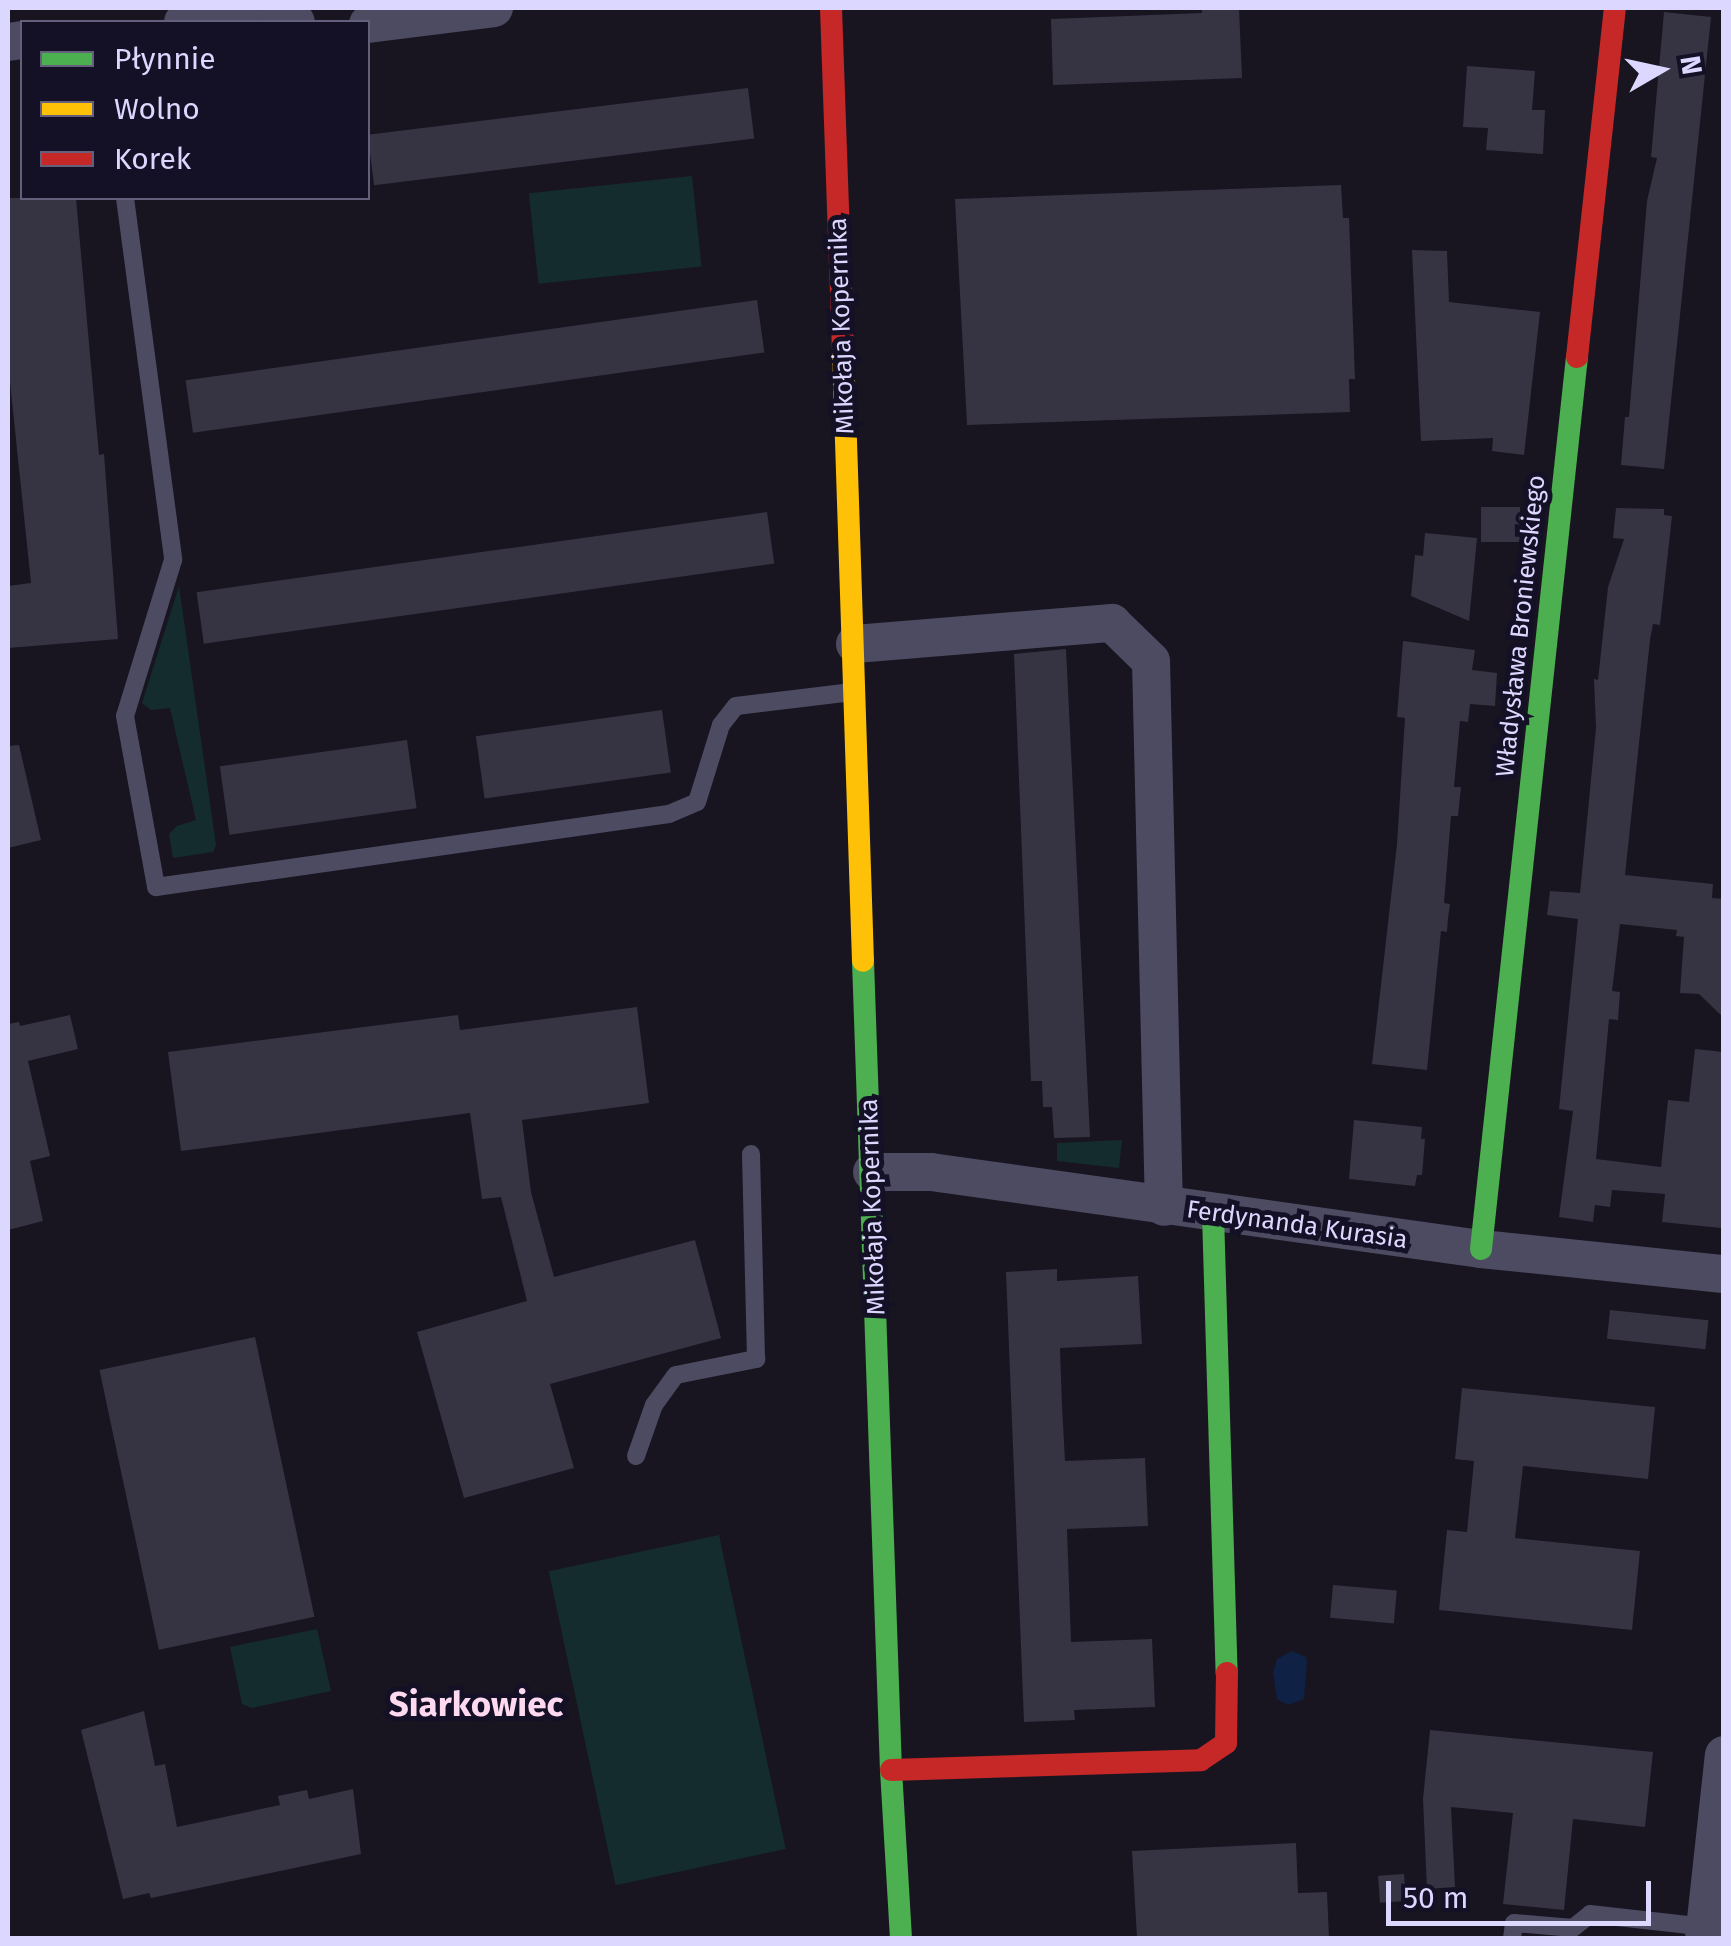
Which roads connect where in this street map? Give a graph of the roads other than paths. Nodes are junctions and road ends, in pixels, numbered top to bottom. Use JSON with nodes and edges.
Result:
{"nodes":[{"id":1,"x":494,"y":8,"type":"edge"},
{"id":2,"x":831,"y":8,"type":"edge"},
{"id":3,"x":1615,"y":8,"type":"edge"},
{"id":4,"x":285,"y":14,"type":"edge"},
{"id":5,"x":208,"y":20,"type":"edge"},
{"id":6,"x":370,"y":24,"type":"edge"},
{"id":7,"x":125,"y":200,"type":"edge"},
{"id":8,"x":856,"y":644,"type":"junction"},
{"id":9,"x":857,"y":692,"type":"junction"},
{"id":10,"x":752,"y":1154,"type":"dead end"},
{"id":11,"x":872,"y":1172,"type":"junction"},
{"id":12,"x":1164,"y":1208,"type":"junction"},
{"id":13,"x":1213,"y":1214,"type":"junction"},
{"id":14,"x":1481,"y":1250,"type":"junction"},
{"id":15,"x":1724,"y":1274,"type":"edge"},
{"id":16,"x":636,"y":1456,"type":"dead end"},
{"id":17,"x":1724,"y":1756,"type":"edge"},
{"id":18,"x":892,"y":1770,"type":"junction"},
{"id":19,"x":1704,"y":1933,"type":"edge"},
{"id":20,"x":902,"y":1938,"type":"edge"},
{"id":21,"x":1512,"y":1938,"type":"edge"}],
"edges":[{"from":1,"to":6,"type":"street"},
{"from":2,"to":8,"type":"street","name":"Mikołaja Kopernika"},
{"from":3,"to":14,"type":"street","name":"Władysława Broniewskiego"},
{"from":4,"to":5,"type":"street"},
{"from":7,"to":9,"type":"lane"},
{"from":8,"to":9,"type":"street","name":"Mikołaja Kopernika"},
{"from":8,"to":12,"type":"street"},
{"from":9,"to":11,"type":"street","name":"Mikołaja Kopernika"},
{"from":10,"to":16,"type":"lane"},
{"from":11,"to":12,"type":"street","name":"Ferdynanda Kurasia"},
{"from":11,"to":18,"type":"street","name":"Mikołaja Kopernika"},
{"from":12,"to":13,"type":"street","name":"Ferdynanda Kurasia"},
{"from":13,"to":14,"type":"street","name":"Ferdynanda Kurasia"},
{"from":13,"to":18,"type":"street"},
{"from":14,"to":15,"type":"street","name":"Ferdynanda Kurasia"},
{"from":17,"to":19,"type":"street"},
{"from":18,"to":20,"type":"street","name":"Mikołaja Kopernika"},
{"from":19,"to":21,"type":"lane"}]}
